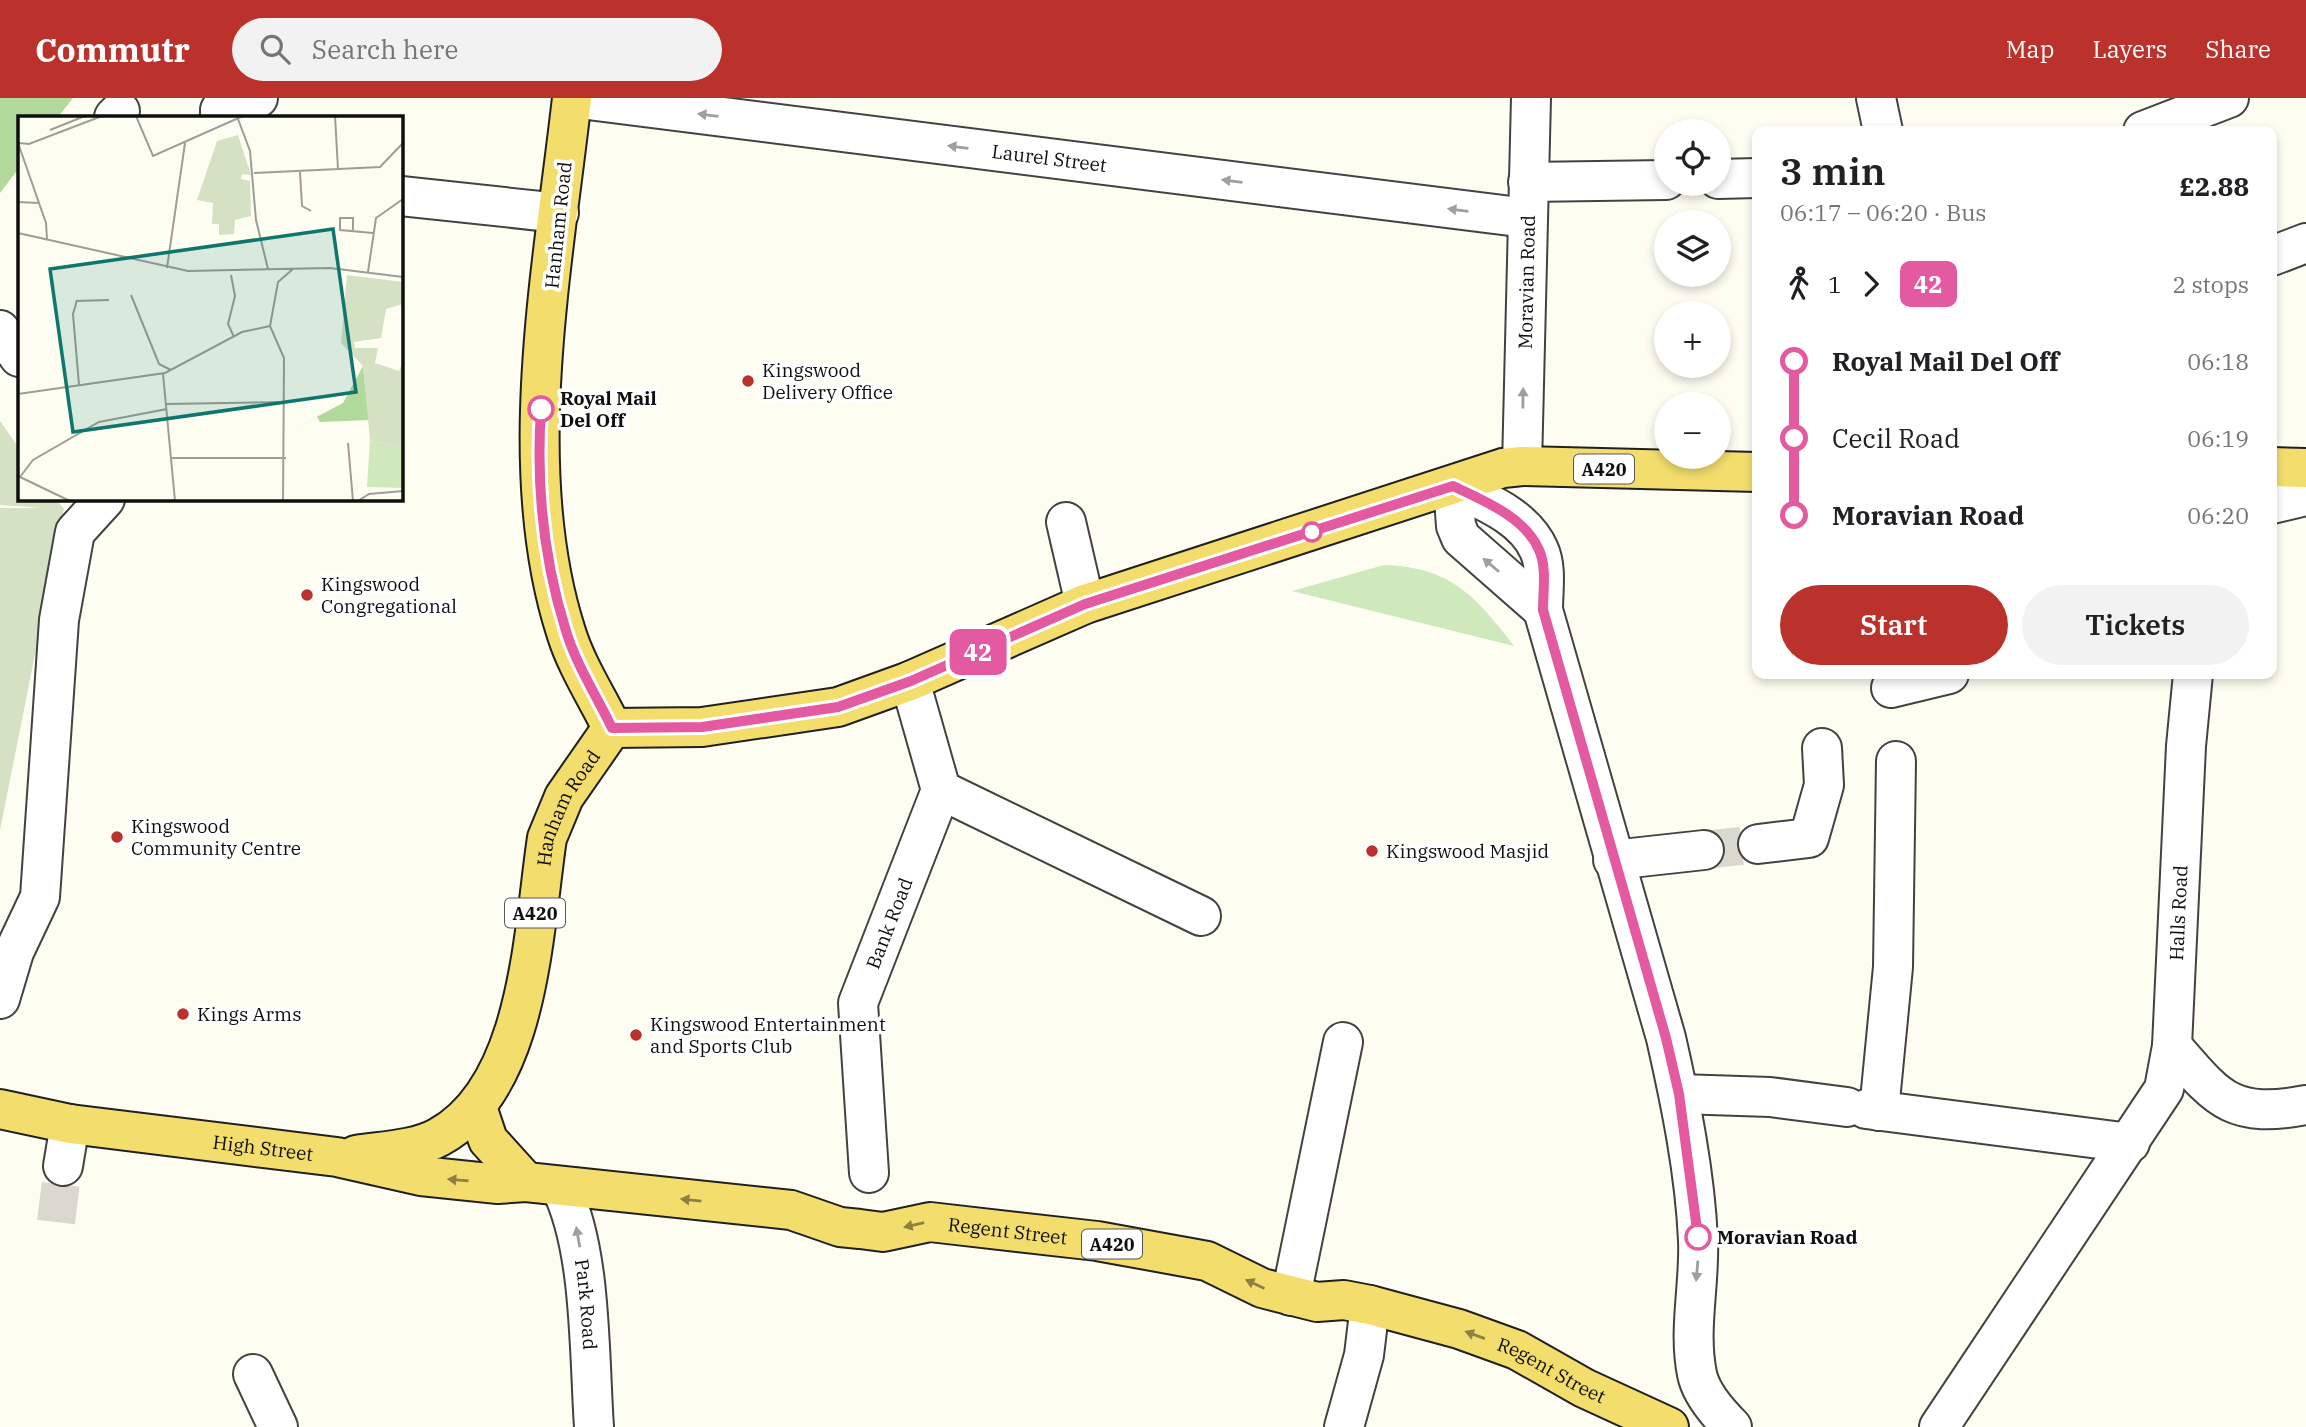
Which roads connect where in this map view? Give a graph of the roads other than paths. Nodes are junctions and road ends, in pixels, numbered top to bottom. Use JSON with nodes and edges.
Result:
{"nodes":[{"id":1,"x":258,"y":98,"type":"edge"},
{"id":2,"x":572,"y":98,"type":"edge"},
{"id":3,"x":1531,"y":98,"type":"edge"},
{"id":4,"x":1876,"y":98,"type":"edge"},
{"id":5,"x":2229,"y":98,"type":"edge"},
{"id":6,"x":758,"y":110,"type":"edge"},
{"id":7,"x":220,"y":116,"type":"edge"},
{"id":8,"x":1882,"y":126,"type":"edge"},
{"id":9,"x":2156,"y":126,"type":"edge"},
{"id":10,"x":1752,"y":178,"type":"edge"},
{"id":11,"x":1731,"y":179,"type":"edge"},
{"id":12,"x":1654,"y":182,"type":"edge"},
{"id":13,"x":402,"y":196,"type":"edge"},
{"id":14,"x":1527,"y":200,"type":"junction"},
{"id":15,"x":559,"y":213,"type":"junction"},
{"id":16,"x":2306,"y":243,"type":"edge"},
{"id":17,"x":2277,"y":254,"type":"edge"},
{"id":18,"x":0,"y":330,"type":"edge"},
{"id":19,"x":18,"y":356,"type":"edge"},
{"id":20,"x":1522,"y":466,"type":"junction"},
{"id":21,"x":2277,"y":467,"type":"edge"},
{"id":22,"x":2306,"y":468,"type":"edge"},
{"id":23,"x":1752,"y":472,"type":"edge"},
{"id":24,"x":1453,"y":486,"type":"junction"},
{"id":25,"x":2306,"y":496,"type":"edge"},
{"id":26,"x":104,"y":500,"type":"edge"},
{"id":27,"x":2277,"y":503,"type":"edge"},
{"id":28,"x":1066,"y":522,"type":"dead end"},
{"id":29,"x":1085,"y":604,"type":"junction"},
{"id":30,"x":1543,"y":610,"type":"junction"},
{"id":31,"x":1928,"y":679,"type":"edge"},
{"id":32,"x":2193,"y":679,"type":"edge"},
{"id":33,"x":911,"y":681,"type":"junction"},
{"id":34,"x":1891,"y":688,"type":"dead end"},
{"id":35,"x":612,"y":728,"type":"junction"},
{"id":36,"x":1822,"y":748,"type":"dead end"},
{"id":37,"x":1896,"y":761,"type":"dead end"},
{"id":38,"x":941,"y":790,"type":"junction"},
{"id":39,"x":1758,"y":844,"type":"tunnel mouth"},
{"id":40,"x":1704,"y":850,"type":"tunnel mouth"},
{"id":41,"x":1614,"y":860,"type":"junction"},
{"id":42,"x":1201,"y":916,"type":"dead end"},
{"id":43,"x":0,"y":999,"type":"edge"},
{"id":44,"x":1343,"y":1042,"type":"dead end"},
{"id":45,"x":2172,"y":1046,"type":"junction"},
{"id":46,"x":2306,"y":1105,"type":"edge"},
{"id":47,"x":477,"y":1107,"type":"junction"},
{"id":48,"x":0,"y":1109,"type":"edge"},
{"id":49,"x":1864,"y":1109,"type":"junction"},
{"id":50,"x":1682,"y":1112,"type":"junction"},
{"id":51,"x":70,"y":1124,"type":"junction"},
{"id":52,"x":2127,"y":1147,"type":"junction"},
{"id":53,"x":337,"y":1157,"type":"junction"},
{"id":54,"x":63,"y":1166,"type":"tunnel mouth"},
{"id":55,"x":869,"y":1173,"type":"dead end"},
{"id":56,"x":543,"y":1184,"type":"junction"},
{"id":57,"x":1291,"y":1296,"type":"junction"},
{"id":58,"x":1370,"y":1306,"type":"junction"},
{"id":59,"x":253,"y":1374,"type":"dead end"},
{"id":60,"x":278,"y":1427,"type":"edge"},
{"id":61,"x":594,"y":1427,"type":"edge"},
{"id":62,"x":1344,"y":1427,"type":"edge"},
{"id":63,"x":1670,"y":1427,"type":"edge"},
{"id":64,"x":1732,"y":1427,"type":"edge"},
{"id":65,"x":1939,"y":1427,"type":"edge"}],
"edges":[{"from":1,"to":7,"type":"street"},
{"from":6,"to":2,"type":"street","name":"Laurel Street","one_way":true},
{"from":2,"to":15,"type":"main road","name":"Hanham Road"},
{"from":3,"to":14,"type":"street","name":"Moravian Road"},
{"from":4,"to":8,"type":"street"},
{"from":5,"to":9,"type":"street"},
{"from":14,"to":6,"type":"street","name":"Laurel Street","one_way":true},
{"from":10,"to":11,"type":"street"},
{"from":12,"to":14,"type":"street","name":"Laurel Street"},
{"from":13,"to":15,"type":"street"},
{"from":20,"to":14,"type":"street","name":"Moravian Road","one_way":true},
{"from":15,"to":35,"type":"main road","name":"Hanham Road"},
{"from":16,"to":17,"type":"street"},
{"from":18,"to":19,"type":"street"},
{"from":20,"to":23,"type":"main road","number":"A420"},
{"from":20,"to":24,"type":"main road","number":"A420"},
{"from":21,"to":22,"type":"main road"},
{"from":24,"to":29,"type":"main road","number":"A420"},
{"from":30,"to":24,"type":"street","one_way":true},
{"from":24,"to":30,"type":"street"},
{"from":25,"to":27,"type":"street"},
{"from":26,"to":43,"type":"street"},
{"from":28,"to":29,"type":"street"},
{"from":29,"to":33,"type":"main road","number":"A420"},
{"from":30,"to":41,"type":"street"},
{"from":31,"to":34,"type":"street"},
{"from":32,"to":45,"type":"street","name":"Halls Road"},
{"from":33,"to":35,"type":"main road","number":"A420"},
{"from":33,"to":38,"type":"street"},
{"from":35,"to":47,"type":"main road","name":"Hanham Road","number":"A420"},
{"from":36,"to":39,"type":"street"},
{"from":37,"to":49,"type":"street"},
{"from":38,"to":42,"type":"street"},
{"from":38,"to":55,"type":"street","name":"Bank Road"},
{"from":40,"to":41,"type":"street"},
{"from":41,"to":50,"type":"street"},
{"from":44,"to":57,"type":"street"},
{"from":45,"to":46,"type":"street"},
{"from":45,"to":52,"type":"street","name":"Halls Road"},
{"from":47,"to":53,"type":"main road","name":"Hanham Road","number":"A420"},
{"from":47,"to":56,"type":"main road"},
{"from":48,"to":51,"type":"main road","name":"High Street","number":"A420"},
{"from":49,"to":50,"type":"street"},
{"from":49,"to":52,"type":"street"},
{"from":50,"to":64,"type":"street","one_way":true},
{"from":51,"to":53,"type":"main road","name":"High Street","number":"A420"},
{"from":51,"to":54,"type":"street"},
{"from":52,"to":65,"type":"street","name":"Halls Road"},
{"from":56,"to":53,"type":"main road","name":"High Street","number":"A420","one_way":true},
{"from":57,"to":56,"type":"main road","name":"Regent Street","number":"A420","one_way":true},
{"from":61,"to":56,"type":"street","name":"Park Road","one_way":true},
{"from":57,"to":58,"type":"main road","name":"Regent Street","number":"A420"},
{"from":58,"to":62,"type":"street"},
{"from":63,"to":58,"type":"main road","name":"Regent Street","number":"A420","one_way":true},
{"from":59,"to":60,"type":"street"}]}
